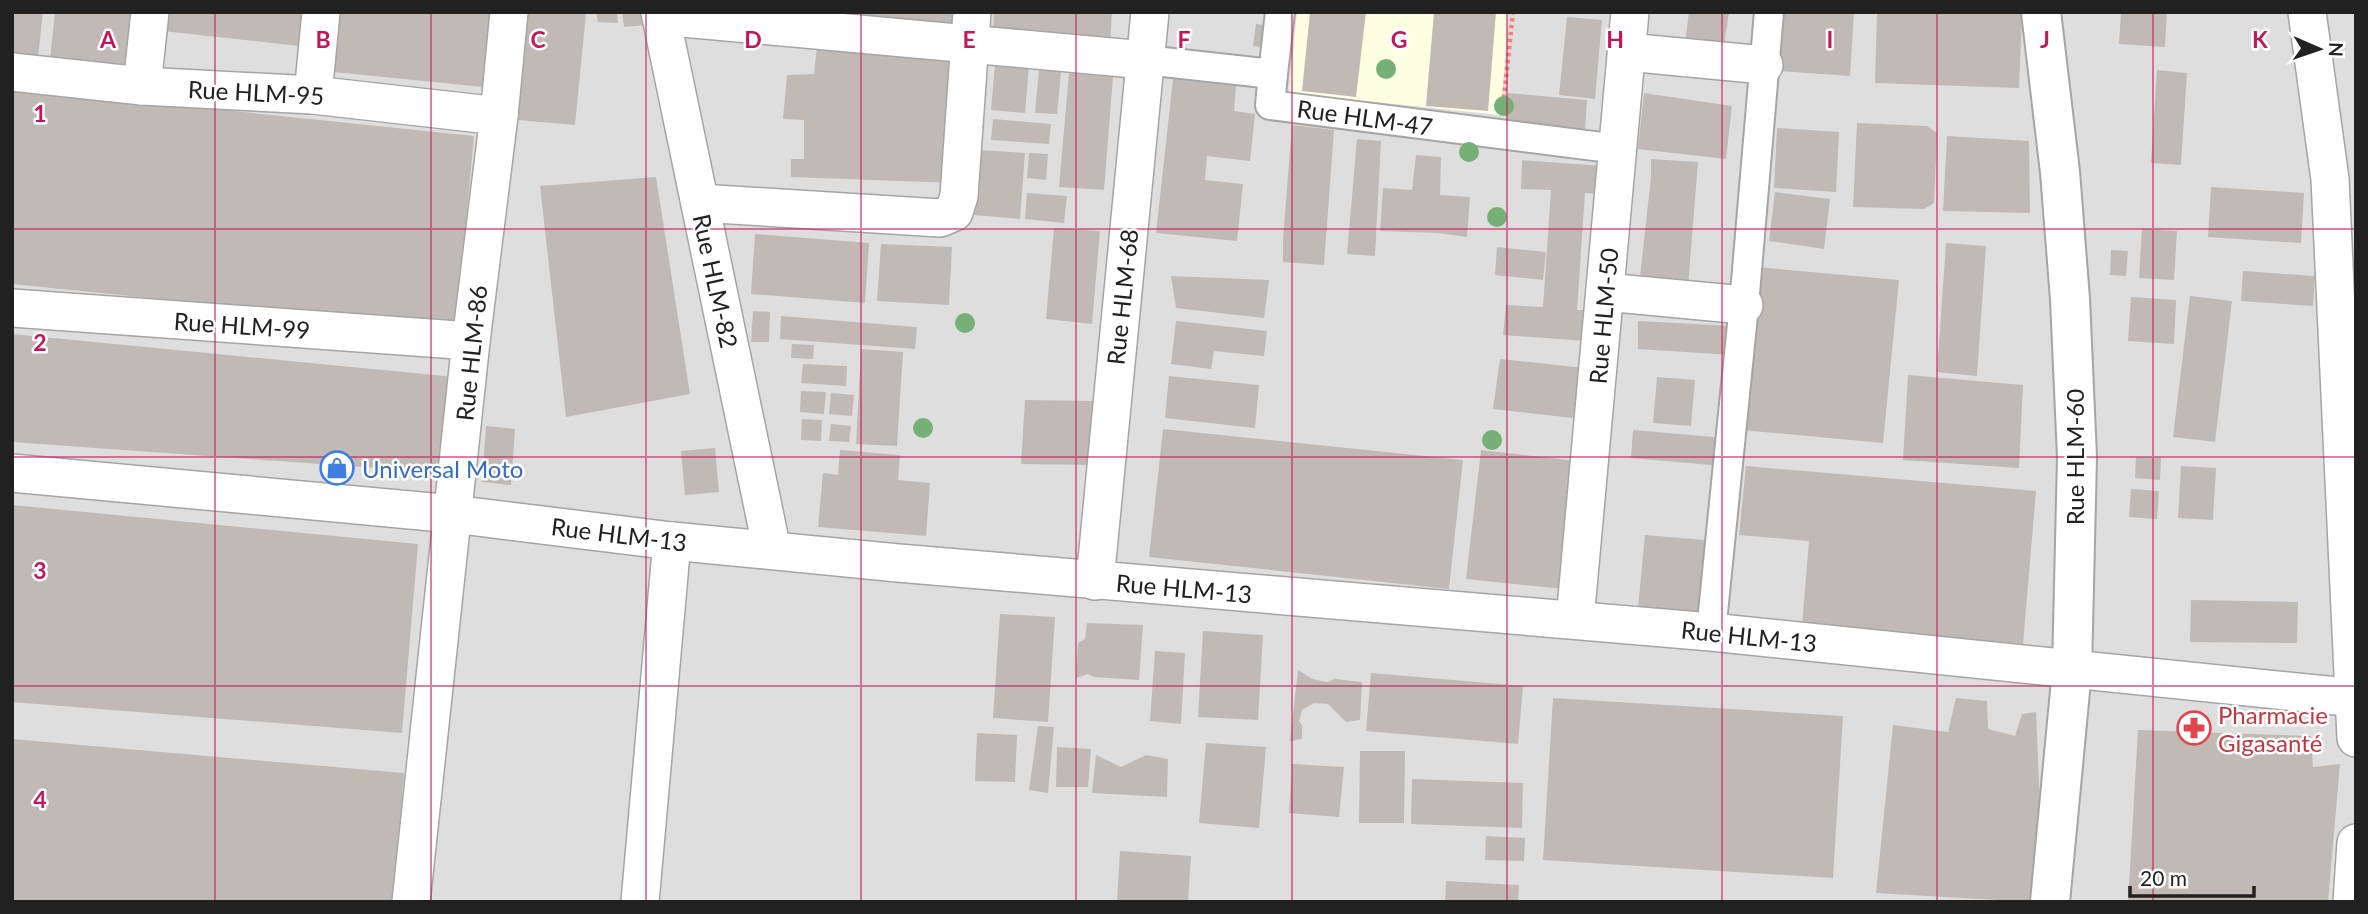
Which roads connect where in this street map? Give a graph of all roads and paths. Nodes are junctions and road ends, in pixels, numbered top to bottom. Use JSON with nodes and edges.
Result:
{"nodes":[{"id":1,"x":150,"y":12,"type":"edge"},
{"id":2,"x":321,"y":12,"type":"edge"},
{"id":3,"x":509,"y":12,"type":"edge"},
{"id":4,"x":1150,"y":12,"type":"edge"},
{"id":5,"x":1280,"y":12,"type":"edge"},
{"id":6,"x":1513,"y":12,"type":"edge"},
{"id":7,"x":1630,"y":12,"type":"edge"},
{"id":8,"x":1769,"y":12,"type":"edge"},
{"id":9,"x":2041,"y":12,"type":"edge"},
{"id":10,"x":2307,"y":12,"type":"edge"},
{"id":11,"x":661,"y":14,"type":"edge"},
{"id":12,"x":970,"y":29,"type":"edge"},
{"id":13,"x":1627,"y":52,"type":"junction"},
{"id":14,"x":1145,"y":60,"type":"junction"},
{"id":15,"x":1765,"y":65,"type":"junction"},
{"id":16,"x":12,"y":72,"type":"edge"},
{"id":17,"x":1273,"y":74,"type":"junction"},
{"id":18,"x":142,"y":86,"type":"junction"},
{"id":19,"x":313,"y":95,"type":"junction"},
{"id":20,"x":499,"y":116,"type":"junction"},
{"id":21,"x":1501,"y":135,"type":"junction"},
{"id":22,"x":1619,"y":149,"type":"junction"},
{"id":23,"x":2343,"y":180,"type":"edge"},
{"id":24,"x":699,"y":203,"type":"junction"},
{"id":25,"x":1605,"y":292,"type":"junction"},
{"id":26,"x":1744,"y":305,"type":"junction"},
{"id":27,"x":12,"y":308,"type":"edge"},
{"id":28,"x":471,"y":341,"type":"junction"},
{"id":29,"x":12,"y":473,"type":"edge"},
{"id":30,"x":453,"y":514,"type":"junction"},
{"id":31,"x":672,"y":541,"type":"junction"},
{"id":32,"x":772,"y":550,"type":"junction"},
{"id":33,"x":1095,"y":581,"type":"junction"},
{"id":34,"x":1575,"y":620,"type":"junction"},
{"id":35,"x":1711,"y":632,"type":"junction"},
{"id":36,"x":2072,"y":670,"type":"junction"},
{"id":37,"x":2355,"y":698,"type":"edge"},
{"id":38,"x":2356,"y":738,"type":"edge"},
{"id":39,"x":2356,"y":843,"type":"edge"},
{"id":40,"x":411,"y":902,"type":"edge"},
{"id":41,"x":640,"y":902,"type":"edge"},
{"id":42,"x":2050,"y":902,"type":"edge"},
{"id":43,"x":2352,"y":902,"type":"edge"}],
"edges":[{"from":1,"to":18,"type":"street"},
{"from":2,"to":19,"type":"street"},
{"from":3,"to":20,"type":"street","name":"Rue HLM-86"},
{"from":4,"to":14,"type":"street","name":"Rue HLM-68"},
{"from":5,"to":17,"type":"street"},
{"from":6,"to":21,"type":"path"},
{"from":7,"to":13,"type":"street","name":"Rue HLM-50"},
{"from":8,"to":15,"type":"street"},
{"from":9,"to":36,"type":"street","name":"Rue HLM-60"},
{"from":10,"to":23,"type":"street"},
{"from":11,"to":12,"type":"street"},
{"from":11,"to":24,"type":"street","name":"Rue HLM-82"},
{"from":12,"to":14,"type":"street"},
{"from":12,"to":24,"type":"street"},
{"from":13,"to":15,"type":"street"},
{"from":13,"to":22,"type":"street","name":"Rue HLM-50"},
{"from":14,"to":17,"type":"street","name":"Rue HLM-47"},
{"from":14,"to":33,"type":"street","name":"Rue HLM-68"},
{"from":15,"to":26,"type":"street"},
{"from":16,"to":18,"type":"street","name":"Rue HLM-95"},
{"from":17,"to":21,"type":"street","name":"Rue HLM-47"},
{"from":18,"to":19,"type":"street","name":"Rue HLM-95"},
{"from":19,"to":20,"type":"street","name":"Rue HLM-95"},
{"from":20,"to":28,"type":"street","name":"Rue HLM-86"},
{"from":21,"to":22,"type":"street","name":"Rue HLM-47"},
{"from":22,"to":25,"type":"street","name":"Rue HLM-50"},
{"from":23,"to":37,"type":"street"},
{"from":24,"to":32,"type":"street","name":"Rue HLM-82"},
{"from":25,"to":26,"type":"street"},
{"from":25,"to":34,"type":"street","name":"Rue HLM-50"},
{"from":26,"to":35,"type":"street"},
{"from":27,"to":28,"type":"street","name":"Rue HLM-99"},
{"from":28,"to":30,"type":"street","name":"Rue HLM-86"},
{"from":29,"to":30,"type":"street","name":"Rue HLM-13"},
{"from":30,"to":31,"type":"street","name":"Rue HLM-13"},
{"from":30,"to":40,"type":"street","name":"Rue HLM-86"},
{"from":31,"to":32,"type":"street","name":"Rue HLM-13"},
{"from":31,"to":41,"type":"street"},
{"from":32,"to":33,"type":"street","name":"Rue HLM-13"},
{"from":33,"to":34,"type":"street","name":"Rue HLM-13"},
{"from":34,"to":35,"type":"street","name":"Rue HLM-13"},
{"from":35,"to":36,"type":"street","name":"Rue HLM-13"},
{"from":36,"to":37,"type":"street","name":"Rue HLM-13"},
{"from":36,"to":42,"type":"street","name":"Rue HLM-60"},
{"from":37,"to":38,"type":"street"},
{"from":39,"to":43,"type":"street"}]}
